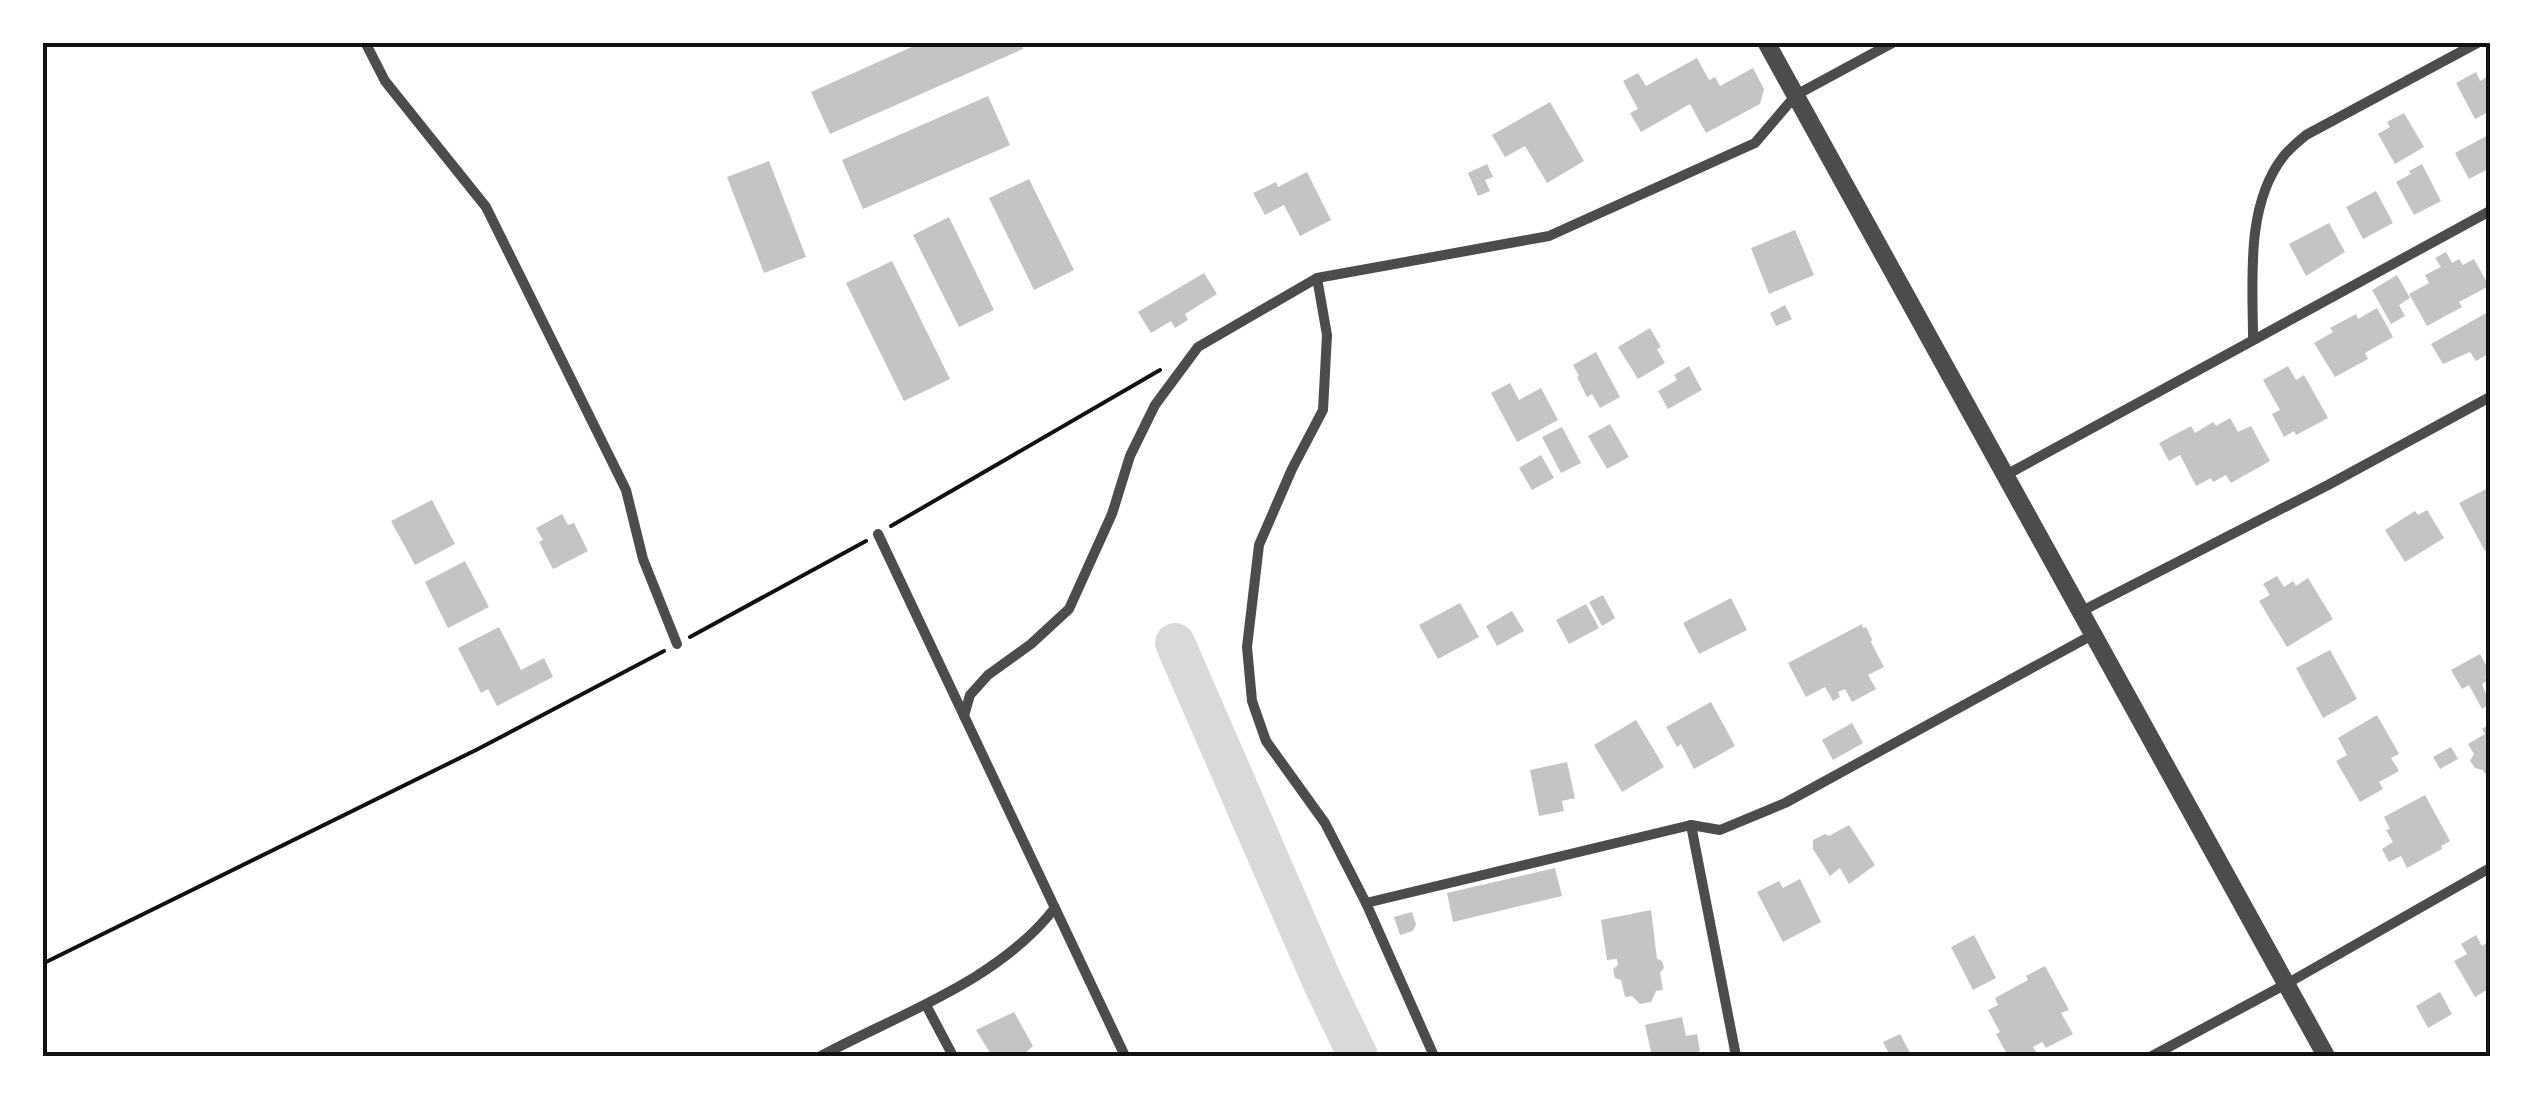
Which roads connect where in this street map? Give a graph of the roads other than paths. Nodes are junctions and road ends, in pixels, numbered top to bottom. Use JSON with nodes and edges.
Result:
{"nodes":[{"id":1,"x":365,"y":42,"type":"edge"},
{"id":2,"x":1766,"y":42,"type":"edge"},
{"id":3,"x":1894,"y":42,"type":"edge"},
{"id":4,"x":2479,"y":42,"type":"edge"},
{"id":5,"x":1796,"y":95,"type":"junction"},
{"id":6,"x":2490,"y":211,"type":"edge"},
{"id":7,"x":1317,"y":278,"type":"junction"},
{"id":8,"x":2253,"y":338,"type":"junction"},
{"id":9,"x":2490,"y":397,"type":"edge"},
{"id":10,"x":2006,"y":475,"type":"junction"},
{"id":11,"x":878,"y":534,"type":"road end"},
{"id":12,"x":2082,"y":611,"type":"junction"},
{"id":13,"x":2094,"y":634,"type":"junction"},
{"id":14,"x":677,"y":644,"type":"road end"},
{"id":15,"x":964,"y":716,"type":"junction"},
{"id":16,"x":1691,"y":825,"type":"junction"},
{"id":17,"x":2490,"y":868,"type":"edge"},
{"id":18,"x":1366,"y":904,"type":"junction"},
{"id":19,"x":1054,"y":910,"type":"junction"},
{"id":20,"x":2288,"y":983,"type":"junction"},
{"id":21,"x":926,"y":1005,"type":"junction"},
{"id":22,"x":821,"y":1056,"type":"edge"},
{"id":23,"x":953,"y":1056,"type":"edge"},
{"id":24,"x":1125,"y":1056,"type":"edge"},
{"id":25,"x":1434,"y":1056,"type":"edge"},
{"id":26,"x":1736,"y":1056,"type":"edge"},
{"id":27,"x":2152,"y":1056,"type":"edge"},
{"id":28,"x":2326,"y":1056,"type":"edge"}],
"edges":[{"from":1,"to":14,"type":"street"},
{"from":2,"to":5,"type":"street"},
{"from":3,"to":5,"type":"street"},
{"from":4,"to":8,"type":"street"},
{"from":5,"to":7,"type":"street"},
{"from":5,"to":10,"type":"street"},
{"from":6,"to":8,"type":"street"},
{"from":7,"to":15,"type":"street"},
{"from":7,"to":18,"type":"street"},
{"from":8,"to":10,"type":"street"},
{"from":9,"to":12,"type":"street"},
{"from":10,"to":12,"type":"street"},
{"from":11,"to":15,"type":"street"},
{"from":12,"to":13,"type":"street"},
{"from":13,"to":16,"type":"street"},
{"from":13,"to":20,"type":"street"},
{"from":15,"to":19,"type":"street"},
{"from":16,"to":18,"type":"street"},
{"from":16,"to":26,"type":"street"},
{"from":17,"to":20,"type":"street"},
{"from":18,"to":25,"type":"street"},
{"from":19,"to":21,"type":"street"},
{"from":19,"to":24,"type":"street"},
{"from":20,"to":27,"type":"street"},
{"from":20,"to":28,"type":"street"},
{"from":21,"to":22,"type":"street"},
{"from":21,"to":23,"type":"street"}]}
